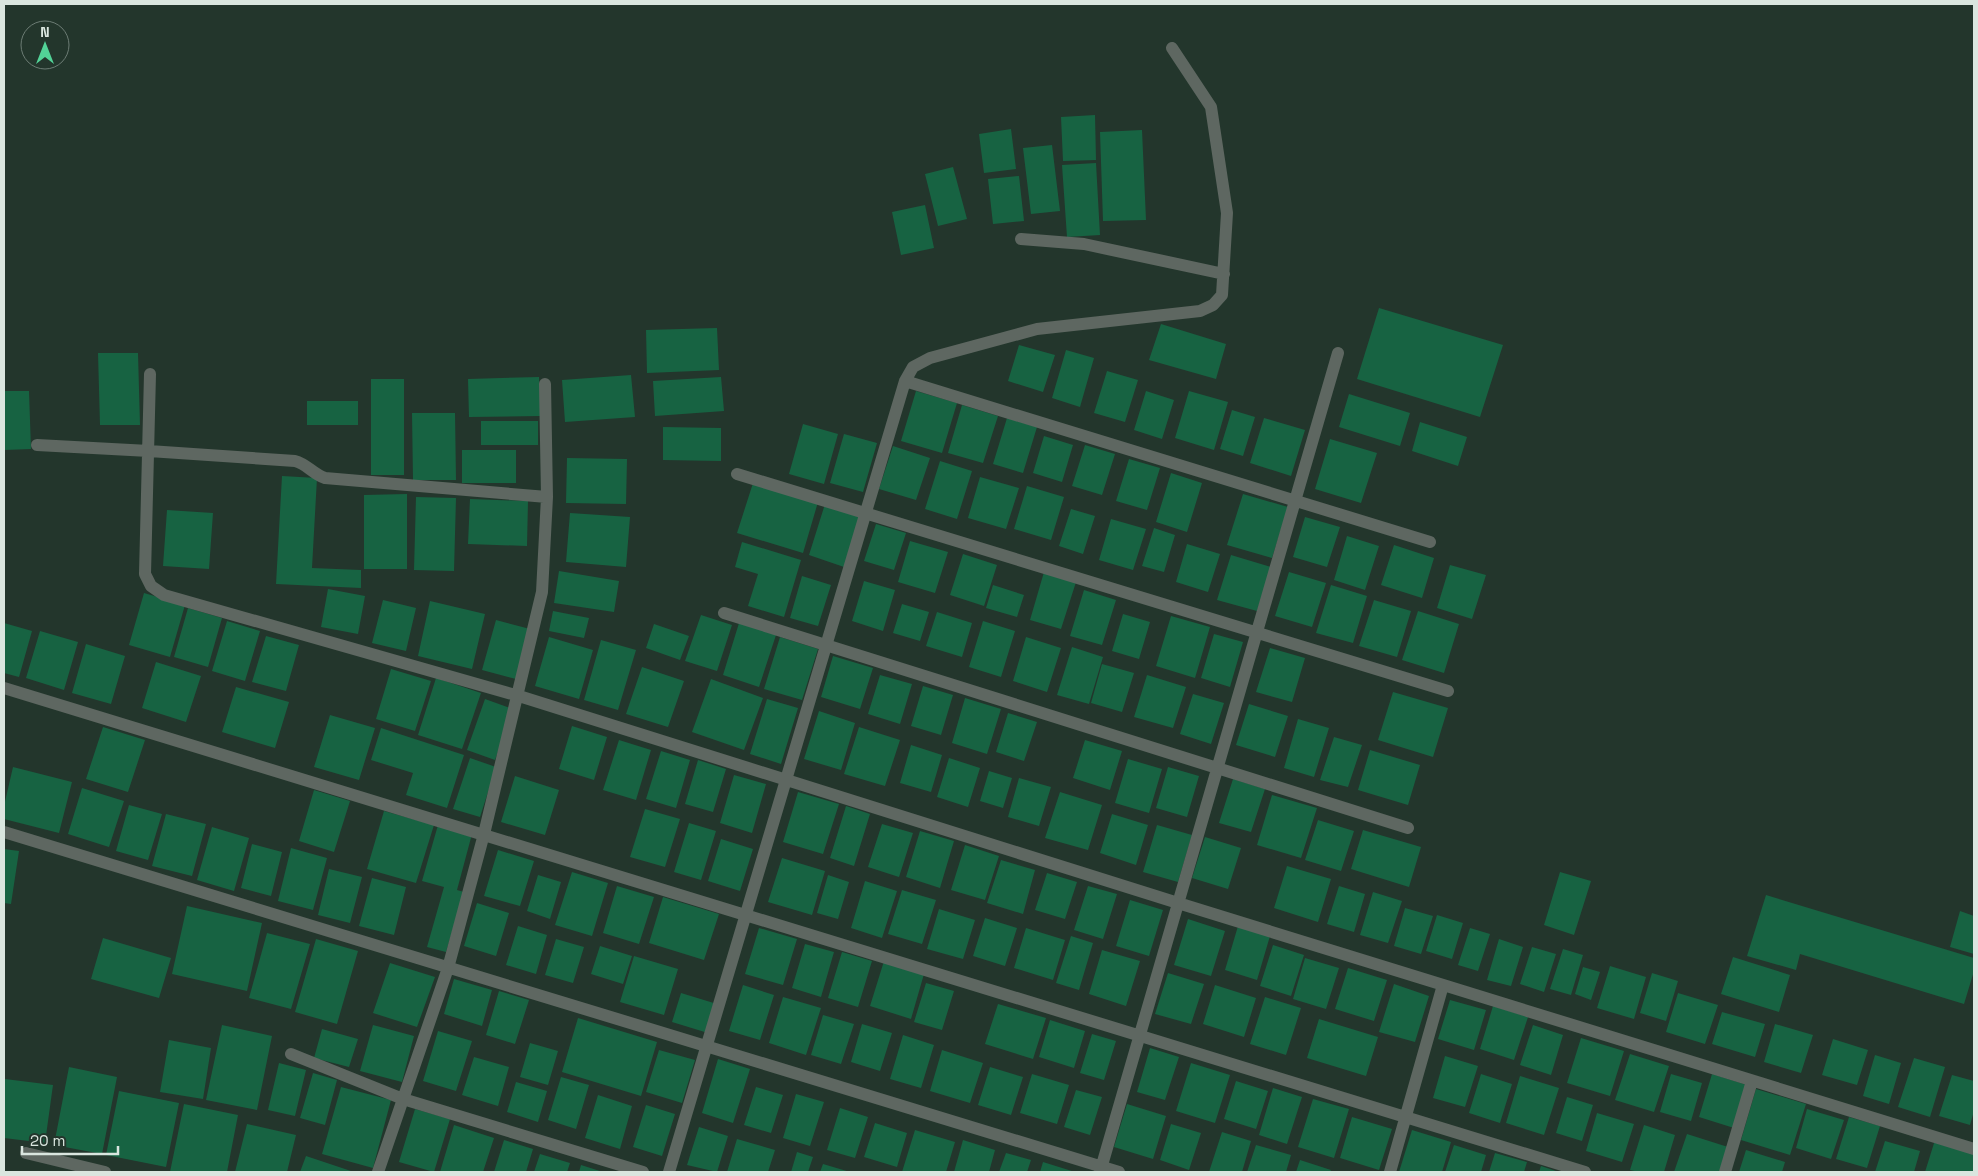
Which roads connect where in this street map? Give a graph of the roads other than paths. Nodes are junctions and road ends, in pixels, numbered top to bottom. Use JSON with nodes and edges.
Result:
{"nodes":[{"id":1,"x":1172,"y":48,"type":"dead end"},
{"id":2,"x":1020,"y":239,"type":"dead end"},
{"id":3,"x":1224,"y":274,"type":"junction"},
{"id":4,"x":1338,"y":353,"type":"dead end"},
{"id":5,"x":150,"y":374,"type":"dead end"},
{"id":6,"x":905,"y":381,"type":"junction"},
{"id":7,"x":545,"y":384,"type":"dead end"},
{"id":8,"x":37,"y":445,"type":"dead end"},
{"id":9,"x":149,"y":451,"type":"junction"},
{"id":10,"x":737,"y":474,"type":"dead end"},
{"id":11,"x":548,"y":497,"type":"junction"},
{"id":12,"x":1295,"y":500,"type":"junction"},
{"id":13,"x":866,"y":513,"type":"junction"},
{"id":14,"x":1430,"y":542,"type":"dead end"},
{"id":15,"x":724,"y":613,"type":"dead end"},
{"id":16,"x":1256,"y":633,"type":"junction"},
{"id":17,"x":826,"y":645,"type":"junction"},
{"id":18,"x":4,"y":688,"type":"edge"},
{"id":19,"x":1448,"y":691,"type":"dead end"},
{"id":20,"x":519,"y":696,"type":"junction"},
{"id":21,"x":1217,"y":768,"type":"junction"},
{"id":22,"x":786,"y":780,"type":"junction"},
{"id":23,"x":1408,"y":828,"type":"dead end"},
{"id":24,"x":4,"y":832,"type":"edge"},
{"id":25,"x":484,"y":834,"type":"junction"},
{"id":26,"x":1178,"y":903,"type":"junction"},
{"id":27,"x":746,"y":914,"type":"junction"},
{"id":28,"x":448,"y":968,"type":"junction"},
{"id":29,"x":1443,"y":985,"type":"junction"},
{"id":30,"x":1140,"y":1034,"type":"junction"},
{"id":31,"x":707,"y":1048,"type":"junction"},
{"id":32,"x":291,"y":1054,"type":"dead end"},
{"id":33,"x":1752,"y":1081,"type":"junction"},
{"id":34,"x":403,"y":1099,"type":"junction"},
{"id":35,"x":1404,"y":1116,"type":"junction"},
{"id":36,"x":1974,"y":1149,"type":"edge"},
{"id":37,"x":26,"y":1152,"type":"dead end"},
{"id":38,"x":1100,"y":1170,"type":"edge"},
{"id":39,"x":105,"y":1172,"type":"edge"},
{"id":40,"x":378,"y":1172,"type":"edge"},
{"id":41,"x":643,"y":1172,"type":"edge"},
{"id":42,"x":669,"y":1172,"type":"edge"},
{"id":43,"x":1119,"y":1172,"type":"edge"},
{"id":44,"x":1390,"y":1172,"type":"edge"},
{"id":45,"x":1585,"y":1172,"type":"edge"},
{"id":46,"x":1726,"y":1172,"type":"edge"}],
"edges":[{"from":1,"to":3,"type":"street"},
{"from":2,"to":3,"type":"street"},
{"from":3,"to":6,"type":"street"},
{"from":4,"to":12,"type":"street"},
{"from":5,"to":9,"type":"street"},
{"from":6,"to":12,"type":"street"},
{"from":6,"to":13,"type":"street"},
{"from":7,"to":11,"type":"street"},
{"from":8,"to":9,"type":"street"},
{"from":9,"to":11,"type":"street"},
{"from":9,"to":20,"type":"street"},
{"from":10,"to":13,"type":"street"},
{"from":11,"to":20,"type":"street"},
{"from":12,"to":14,"type":"street"},
{"from":12,"to":16,"type":"street"},
{"from":13,"to":16,"type":"street"},
{"from":13,"to":17,"type":"street"},
{"from":15,"to":17,"type":"street"},
{"from":16,"to":19,"type":"street"},
{"from":16,"to":21,"type":"street"},
{"from":17,"to":21,"type":"street"},
{"from":17,"to":22,"type":"street"},
{"from":18,"to":25,"type":"street"},
{"from":20,"to":22,"type":"street"},
{"from":20,"to":25,"type":"street"},
{"from":21,"to":23,"type":"street"},
{"from":21,"to":26,"type":"street"},
{"from":22,"to":26,"type":"street"},
{"from":22,"to":27,"type":"street"},
{"from":24,"to":28,"type":"street"},
{"from":25,"to":27,"type":"street"},
{"from":25,"to":28,"type":"street"},
{"from":26,"to":29,"type":"street"},
{"from":26,"to":30,"type":"street"},
{"from":27,"to":30,"type":"street"},
{"from":27,"to":31,"type":"street"},
{"from":28,"to":31,"type":"street"},
{"from":28,"to":34,"type":"street"},
{"from":29,"to":33,"type":"street"},
{"from":29,"to":35,"type":"street"},
{"from":30,"to":35,"type":"street"},
{"from":30,"to":38,"type":"street"},
{"from":31,"to":38,"type":"street"},
{"from":31,"to":42,"type":"street"},
{"from":32,"to":34,"type":"street"},
{"from":33,"to":36,"type":"street"},
{"from":33,"to":46,"type":"street"},
{"from":34,"to":40,"type":"street"},
{"from":34,"to":41,"type":"street"},
{"from":35,"to":44,"type":"street"},
{"from":35,"to":45,"type":"street"},
{"from":37,"to":39,"type":"street"},
{"from":38,"to":43,"type":"street"}]}
